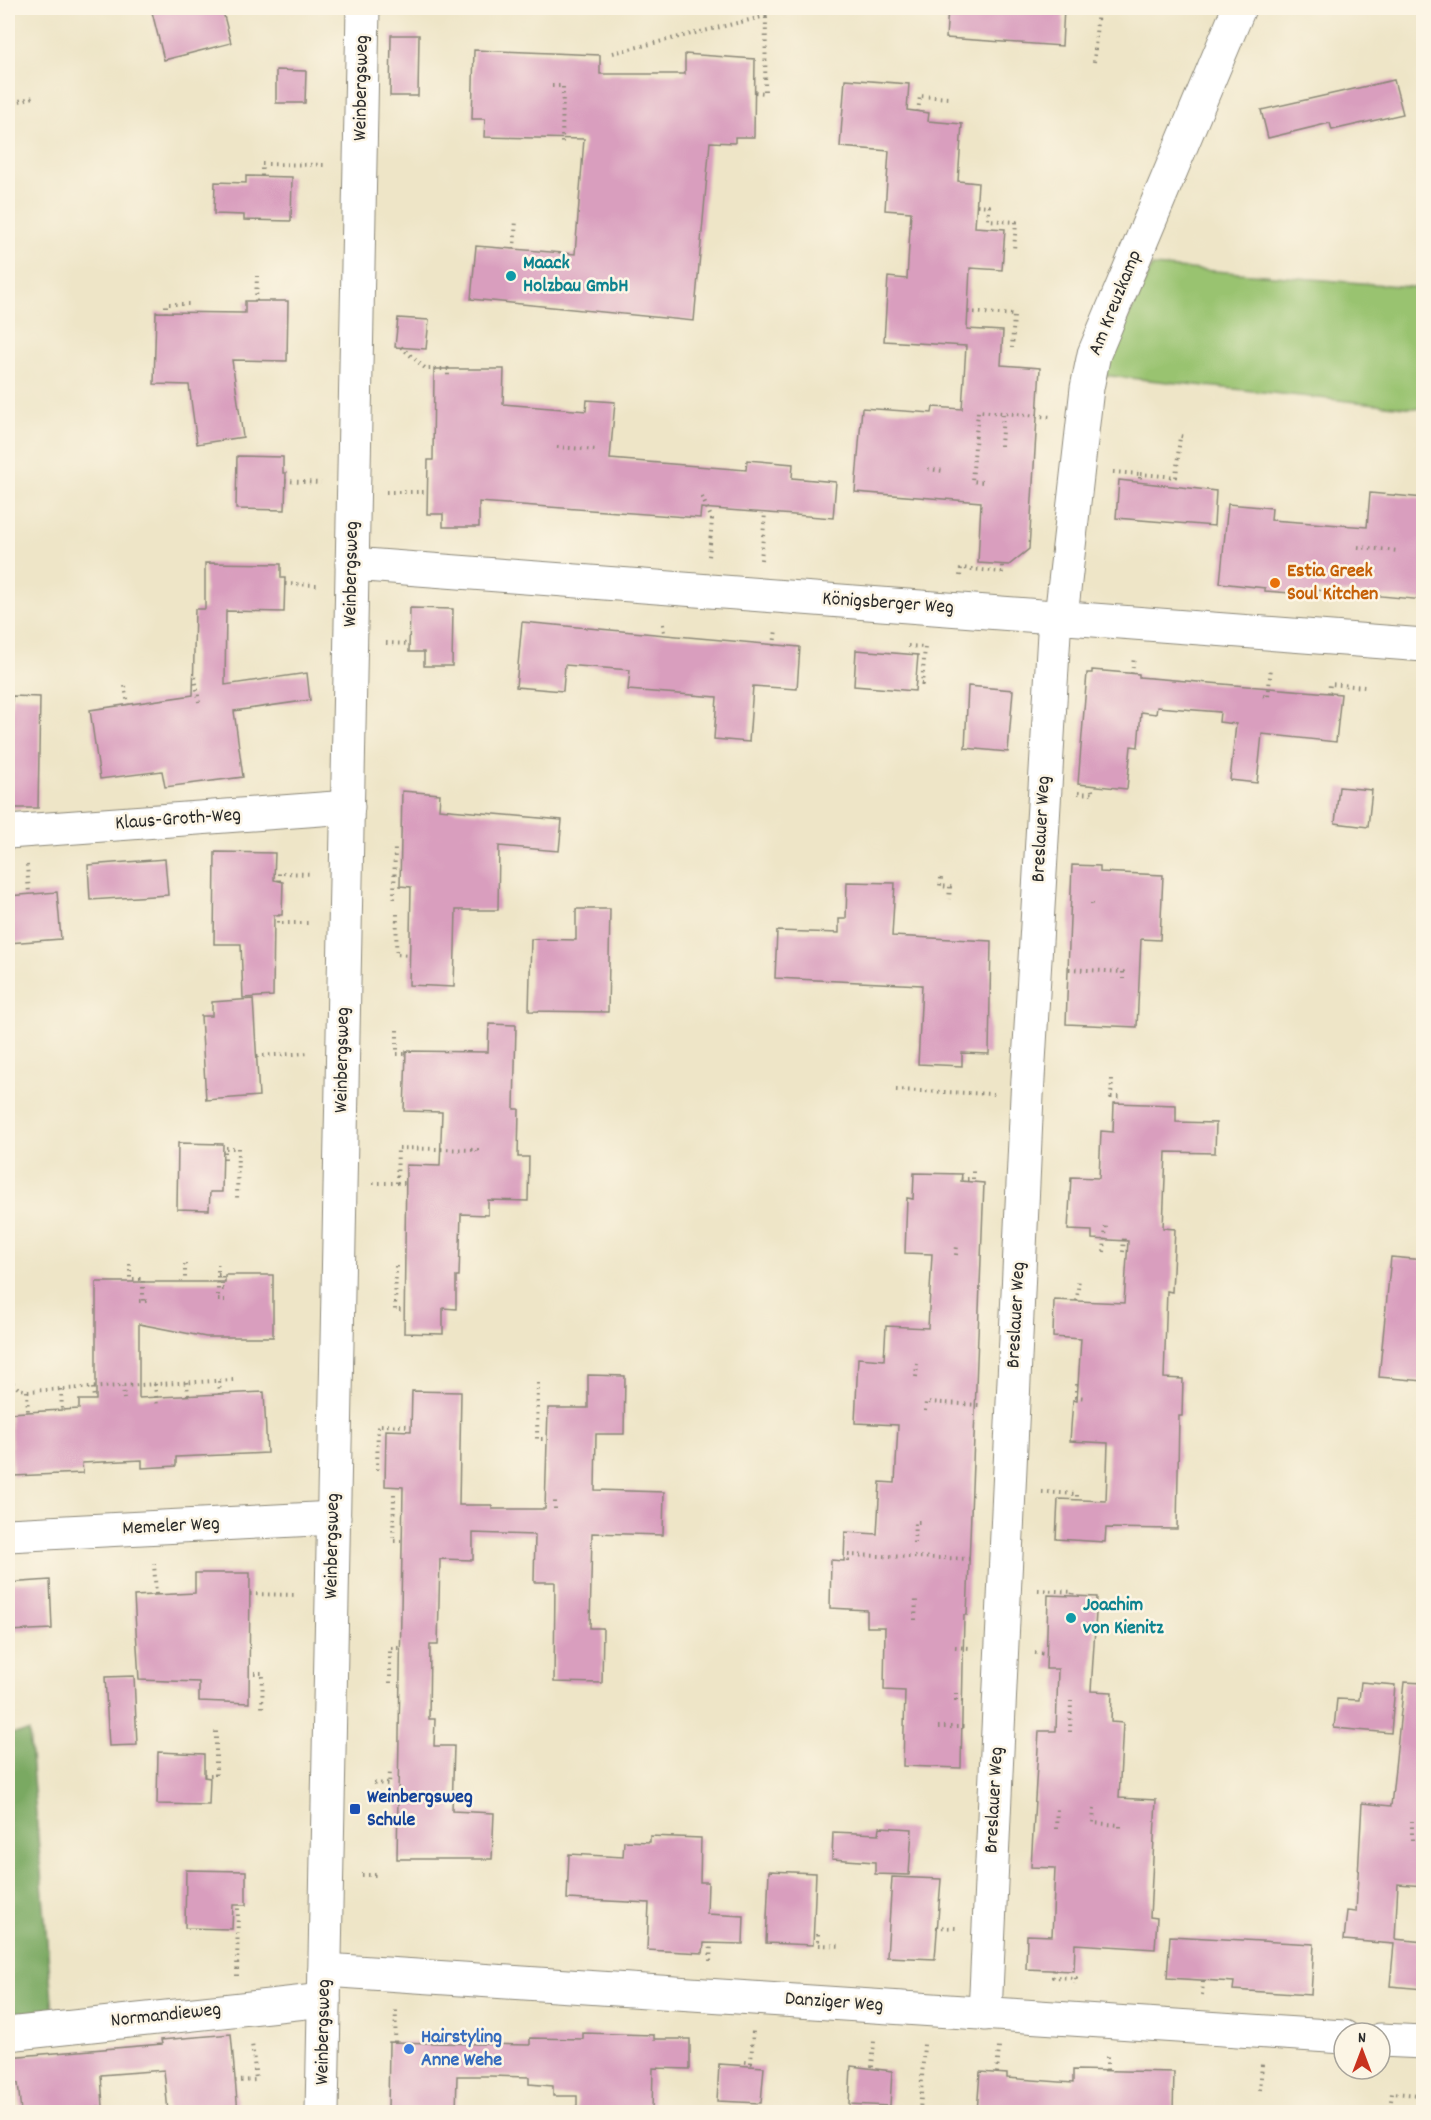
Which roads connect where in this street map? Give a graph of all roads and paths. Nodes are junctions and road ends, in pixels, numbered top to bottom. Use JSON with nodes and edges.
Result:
{"nodes":[{"id":1,"x":363,"y":8,"type":"edge"},
{"id":2,"x":763,"y":8,"type":"edge"},
{"id":3,"x":1098,"y":8,"type":"edge"},
{"id":4,"x":1239,"y":8,"type":"edge"},
{"id":5,"x":766,"y":16,"type":"junction"},
{"id":6,"x":613,"y":53,"type":"dead end"},
{"id":7,"x":1094,"y":62,"type":"dead end"},
{"id":8,"x":552,"y":86,"type":"dead end"},
{"id":9,"x":755,"y":92,"type":"dead end"},
{"id":10,"x":34,"y":97,"type":"dead end"},
{"id":11,"x":949,"y":98,"type":"dead end"},
{"id":12,"x":8,"y":104,"type":"edge"},
{"id":13,"x":918,"y":112,"type":"dead end"},
{"id":14,"x":562,"y":143,"type":"dead end"},
{"id":15,"x":360,"y":166,"type":"junction"},
{"id":16,"x":262,"y":176,"type":"dead end"},
{"id":17,"x":977,"y":205,"type":"dead end"},
{"id":18,"x":516,"y":220,"type":"dead end"},
{"id":19,"x":514,"y":249,"type":"dead end"},
{"id":20,"x":1014,"y":250,"type":"dead end"},
{"id":21,"x":257,"y":276,"type":"dead end"},
{"id":22,"x":256,"y":301,"type":"dead end"},
{"id":23,"x":190,"y":304,"type":"dead end"},
{"id":24,"x":968,"y":312,"type":"dead end"},
{"id":25,"x":166,"y":313,"type":"dead end"},
{"id":26,"x":401,"y":347,"type":"dead end"},
{"id":27,"x":1012,"y":348,"type":"dead end"},
{"id":28,"x":448,"y":378,"type":"dead end"},
{"id":29,"x":1055,"y":407,"type":"dead end"},
{"id":30,"x":1003,"y":413,"type":"junction"},
{"id":31,"x":1186,"y":437,"type":"dead end"},
{"id":32,"x":1001,"y":446,"type":"dead end"},
{"id":33,"x":557,"y":447,"type":"dead end"},
{"id":34,"x":597,"y":450,"type":"dead end"},
{"id":35,"x":928,"y":470,"type":"dead end"},
{"id":36,"x":943,"y":471,"type":"dead end"},
{"id":37,"x":1140,"y":474,"type":"dead end"},
{"id":38,"x":982,"y":482,"type":"dead end"},
{"id":39,"x":702,"y":497,"type":"dead end"},
{"id":40,"x":765,"y":513,"type":"dead end"},
{"id":41,"x":1358,"y":547,"type":"dead end"},
{"id":42,"x":1399,"y":551,"type":"dead end"},
{"id":43,"x":352,"y":564,"type":"junction"},
{"id":44,"x":1002,"y":565,"type":"dead end"},
{"id":45,"x":968,"y":569,"type":"dead end"},
{"id":46,"x":707,"y":591,"type":"junction"},
{"id":47,"x":759,"y":594,"type":"junction"},
{"id":48,"x":1058,"y":617,"type":"junction"},
{"id":49,"x":1424,"y":645,"type":"edge"},
{"id":50,"x":908,"y":646,"type":"dead end"},
{"id":51,"x":195,"y":677,"type":"dead end"},
{"id":52,"x":916,"y":683,"type":"dead end"},
{"id":53,"x":125,"y":686,"type":"dead end"},
{"id":54,"x":1365,"y":687,"type":"dead end"},
{"id":55,"x":1329,"y":693,"type":"dead end"},
{"id":56,"x":199,"y":702,"type":"dead end"},
{"id":57,"x":128,"y":705,"type":"dead end"},
{"id":58,"x":348,"y":807,"type":"junction"},
{"id":59,"x":8,"y":832,"type":"edge"},
{"id":60,"x":395,"y":845,"type":"dead end"},
{"id":61,"x":941,"y":878,"type":"dead end"},
{"id":62,"x":394,"y":899,"type":"dead end"},
{"id":63,"x":949,"y":899,"type":"dead end"},
{"id":64,"x":397,"y":915,"type":"dead end"},
{"id":65,"x":409,"y":955,"type":"dead end"},
{"id":66,"x":1034,"y":967,"type":"junction"},
{"id":67,"x":1086,"y":970,"type":"junction"},
{"id":68,"x":1085,"y":978,"type":"dead end"},
{"id":69,"x":1123,"y":980,"type":"dead end"},
{"id":70,"x":397,"y":1030,"type":"dead end"},
{"id":71,"x":343,"y":1052,"type":"junction"},
{"id":72,"x":405,"y":1054,"type":"dead end"},
{"id":73,"x":257,"y":1056,"type":"dead end"},
{"id":74,"x":1112,"y":1079,"type":"dead end"},
{"id":75,"x":896,"y":1090,"type":"dead end"},
{"id":76,"x":1027,"y":1096,"type":"junction"},
{"id":77,"x":1121,"y":1097,"type":"dead end"},
{"id":78,"x":477,"y":1156,"type":"dead end"},
{"id":79,"x":225,"y":1159,"type":"dead end"},
{"id":80,"x":973,"y":1167,"type":"dead end"},
{"id":81,"x":961,"y":1179,"type":"dead end"},
{"id":82,"x":397,"y":1183,"type":"dead end"},
{"id":83,"x":237,"y":1201,"type":"dead end"},
{"id":84,"x":1106,"y":1224,"type":"dead end"},
{"id":85,"x":1124,"y":1237,"type":"dead end"},
{"id":86,"x":957,"y":1246,"type":"dead end"},
{"id":87,"x":1104,"y":1252,"type":"dead end"},
{"id":88,"x":1123,"y":1252,"type":"dead end"},
{"id":89,"x":956,"y":1255,"type":"dead end"},
{"id":90,"x":130,"y":1264,"type":"dead end"},
{"id":91,"x":185,"y":1264,"type":"dead end"},
{"id":92,"x":218,"y":1264,"type":"dead end"},
{"id":93,"x":396,"y":1266,"type":"dead end"},
{"id":94,"x":218,"y":1275,"type":"junction"},
{"id":95,"x":1078,"y":1278,"type":"dead end"},
{"id":96,"x":185,"y":1282,"type":"dead end"},
{"id":97,"x":225,"y":1289,"type":"dead end"},
{"id":98,"x":225,"y":1300,"type":"dead end"},
{"id":99,"x":150,"y":1301,"type":"dead end"},
{"id":100,"x":1077,"y":1301,"type":"dead end"},
{"id":101,"x":405,"y":1310,"type":"dead end"},
{"id":102,"x":917,"y":1364,"type":"dead end"},
{"id":103,"x":916,"y":1377,"type":"dead end"},
{"id":104,"x":8,"y":1379,"type":"edge"},
{"id":105,"x":234,"y":1380,"type":"dead end"},
{"id":106,"x":219,"y":1381,"type":"junction"},
{"id":107,"x":187,"y":1382,"type":"junction"},
{"id":108,"x":538,"y":1383,"type":"dead end"},
{"id":109,"x":155,"y":1384,"type":"junction"},
{"id":110,"x":1076,"y":1384,"type":"dead end"},
{"id":111,"x":123,"y":1386,"type":"junction"},
{"id":112,"x":93,"y":1388,"type":"junction"},
{"id":113,"x":60,"y":1389,"type":"junction"},
{"id":114,"x":27,"y":1391,"type":"junction"},
{"id":115,"x":220,"y":1394,"type":"dead end"},
{"id":116,"x":188,"y":1396,"type":"dead end"},
{"id":117,"x":1087,"y":1398,"type":"dead end"},
{"id":118,"x":124,"y":1399,"type":"dead end"},
{"id":119,"x":94,"y":1400,"type":"dead end"},
{"id":120,"x":157,"y":1406,"type":"dead end"},
{"id":121,"x":1012,"y":1406,"type":"junction"},
{"id":122,"x":62,"y":1411,"type":"dead end"},
{"id":123,"x":925,"y":1411,"type":"dead end"},
{"id":124,"x":28,"y":1413,"type":"dead end"},
{"id":125,"x":411,"y":1426,"type":"dead end"},
{"id":126,"x":547,"y":1439,"type":"dead end"},
{"id":127,"x":377,"y":1470,"type":"dead end"},
{"id":128,"x":394,"y":1494,"type":"dead end"},
{"id":129,"x":555,"y":1498,"type":"dead end"},
{"id":130,"x":555,"y":1509,"type":"dead end"},
{"id":131,"x":333,"y":1518,"type":"junction"},
{"id":132,"x":923,"y":1522,"type":"dead end"},
{"id":133,"x":8,"y":1535,"type":"edge"},
{"id":134,"x":401,"y":1541,"type":"dead end"},
{"id":135,"x":914,"y":1543,"type":"dead end"},
{"id":136,"x":1005,"y":1560,"type":"junction"},
{"id":137,"x":848,"y":1561,"type":"dead end"},
{"id":138,"x":250,"y":1594,"type":"dead end"},
{"id":139,"x":332,"y":1595,"type":"junction"},
{"id":140,"x":916,"y":1598,"type":"dead end"},
{"id":141,"x":915,"y":1620,"type":"dead end"},
{"id":142,"x":400,"y":1648,"type":"dead end"},
{"id":143,"x":254,"y":1673,"type":"dead end"},
{"id":144,"x":390,"y":1683,"type":"dead end"},
{"id":145,"x":1071,"y":1701,"type":"dead end"},
{"id":146,"x":262,"y":1710,"type":"dead end"},
{"id":147,"x":216,"y":1731,"type":"dead end"},
{"id":148,"x":1070,"y":1732,"type":"dead end"},
{"id":149,"x":390,"y":1772,"type":"dead end"},
{"id":150,"x":204,"y":1775,"type":"dead end"},
{"id":151,"x":374,"y":1784,"type":"dead end"},
{"id":152,"x":1057,"y":1808,"type":"dead end"},
{"id":153,"x":1094,"y":1809,"type":"dead end"},
{"id":154,"x":1412,"y":1821,"type":"dead end"},
{"id":155,"x":1056,"y":1828,"type":"dead end"},
{"id":156,"x":1120,"y":1829,"type":"dead end"},
{"id":157,"x":1412,"y":1840,"type":"dead end"},
{"id":158,"x":238,"y":1905,"type":"dead end"},
{"id":159,"x":819,"y":1934,"type":"dead end"},
{"id":160,"x":842,"y":1946,"type":"dead end"},
{"id":161,"x":324,"y":1985,"type":"junction"},
{"id":162,"x":243,"y":1993,"type":"junction"},
{"id":163,"x":926,"y":2009,"type":"junction"},
{"id":164,"x":985,"y":2014,"type":"junction"},
{"id":165,"x":8,"y":2034,"type":"edge"},
{"id":166,"x":1332,"y":2036,"type":"edge"},
{"id":167,"x":1392,"y":2041,"type":"edge"},
{"id":168,"x":1424,"y":2042,"type":"edge"},
{"id":169,"x":235,"y":2081,"type":"dead end"},
{"id":170,"x":1420,"y":2095,"type":"dead end"},
{"id":171,"x":1391,"y":2101,"type":"dead end"},
{"id":172,"x":322,"y":2112,"type":"edge"},
{"id":173,"x":920,"y":2112,"type":"edge"}],
"edges":[{"from":1,"to":15,"type":"street","name":"Weinbergsweg"},
{"from":2,"to":5,"type":"path"},
{"from":3,"to":7,"type":"path"},
{"from":4,"to":48,"type":"street","name":"Am Kreuzkamp"},
{"from":5,"to":6,"type":"path"},
{"from":5,"to":9,"type":"path"},
{"from":8,"to":14,"type":"path"},
{"from":10,"to":12,"type":"path"},
{"from":11,"to":13,"type":"path"},
{"from":15,"to":16,"type":"path"},
{"from":15,"to":43,"type":"street","name":"Weinbergsweg"},
{"from":17,"to":20,"type":"path"},
{"from":18,"to":19,"type":"path"},
{"from":21,"to":22,"type":"path"},
{"from":23,"to":25,"type":"path"},
{"from":24,"to":27,"type":"path"},
{"from":26,"to":28,"type":"path"},
{"from":29,"to":30,"type":"path"},
{"from":30,"to":32,"type":"path"},
{"from":30,"to":38,"type":"path"},
{"from":31,"to":37,"type":"path"},
{"from":33,"to":34,"type":"path"},
{"from":35,"to":36,"type":"path"},
{"from":39,"to":46,"type":"path"},
{"from":40,"to":47,"type":"path"},
{"from":41,"to":42,"type":"path"},
{"from":43,"to":46,"type":"street","name":"Königsberger Weg"},
{"from":43,"to":58,"type":"street","name":"Weinbergsweg"},
{"from":44,"to":45,"type":"path"},
{"from":46,"to":47,"type":"street","name":"Königsberger Weg"},
{"from":47,"to":48,"type":"street","name":"Königsberger Weg"},
{"from":48,"to":49,"type":"street","name":"Königsberger Weg"},
{"from":48,"to":66,"type":"street","name":"Breslauer Weg"},
{"from":50,"to":52,"type":"path"},
{"from":51,"to":56,"type":"path"},
{"from":53,"to":57,"type":"path"},
{"from":54,"to":55,"type":"path"},
{"from":58,"to":59,"type":"street","name":"Klaus-Groth-Weg"},
{"from":58,"to":71,"type":"street","name":"Weinbergsweg"},
{"from":60,"to":62,"type":"path"},
{"from":61,"to":63,"type":"path"},
{"from":64,"to":65,"type":"path"},
{"from":66,"to":67,"type":"path"},
{"from":66,"to":76,"type":"street","name":"Breslauer Weg"},
{"from":67,"to":68,"type":"path"},
{"from":67,"to":69,"type":"path"},
{"from":70,"to":72,"type":"path"},
{"from":71,"to":73,"type":"path"},
{"from":71,"to":131,"type":"street","name":"Weinbergsweg"},
{"from":74,"to":77,"type":"path"},
{"from":75,"to":76,"type":"path"},
{"from":76,"to":121,"type":"street","name":"Breslauer Weg"},
{"from":78,"to":82,"type":"path"},
{"from":79,"to":83,"type":"path"},
{"from":80,"to":81,"type":"path"},
{"from":84,"to":87,"type":"path"},
{"from":85,"to":88,"type":"path"},
{"from":86,"to":89,"type":"path"},
{"from":90,"to":99,"type":"path"},
{"from":91,"to":96,"type":"path"},
{"from":92,"to":94,"type":"path"},
{"from":93,"to":101,"type":"path"},
{"from":94,"to":97,"type":"path"},
{"from":94,"to":98,"type":"path"},
{"from":95,"to":100,"type":"path"},
{"from":102,"to":103,"type":"path"},
{"from":104,"to":114,"type":"path"},
{"from":105,"to":106,"type":"path"},
{"from":106,"to":107,"type":"path"},
{"from":106,"to":115,"type":"path"},
{"from":107,"to":109,"type":"path"},
{"from":107,"to":116,"type":"path"},
{"from":108,"to":126,"type":"path"},
{"from":109,"to":111,"type":"path"},
{"from":109,"to":120,"type":"path"},
{"from":110,"to":117,"type":"path"},
{"from":111,"to":112,"type":"path"},
{"from":111,"to":118,"type":"path"},
{"from":112,"to":113,"type":"path"},
{"from":112,"to":119,"type":"path"},
{"from":113,"to":114,"type":"path"},
{"from":113,"to":122,"type":"path"},
{"from":114,"to":124,"type":"path"},
{"from":121,"to":123,"type":"path"},
{"from":121,"to":136,"type":"street","name":"Breslauer Weg"},
{"from":125,"to":127,"type":"path"},
{"from":128,"to":134,"type":"path"},
{"from":129,"to":130,"type":"path"},
{"from":131,"to":133,"type":"street","name":"Memeler Weg"},
{"from":131,"to":139,"type":"street","name":"Weinbergsweg"},
{"from":132,"to":135,"type":"path"},
{"from":136,"to":137,"type":"path"},
{"from":136,"to":164,"type":"street","name":"Breslauer Weg"},
{"from":138,"to":139,"type":"path"},
{"from":139,"to":161,"type":"street","name":"Weinbergsweg"},
{"from":140,"to":141,"type":"path"},
{"from":142,"to":144,"type":"path"},
{"from":143,"to":146,"type":"path"},
{"from":145,"to":148,"type":"path"},
{"from":147,"to":150,"type":"path"},
{"from":149,"to":151,"type":"path"},
{"from":152,"to":155,"type":"path"},
{"from":153,"to":156,"type":"path"},
{"from":154,"to":157,"type":"path"},
{"from":158,"to":162,"type":"path"},
{"from":159,"to":160,"type":"path"},
{"from":161,"to":162,"type":"street","name":"Normandieweg"},
{"from":161,"to":163,"type":"street","name":"Danziger Weg"},
{"from":161,"to":172,"type":"street","name":"Weinbergsweg"},
{"from":162,"to":165,"type":"street","name":"Normandieweg"},
{"from":162,"to":169,"type":"path"},
{"from":163,"to":164,"type":"street","name":"Danziger Weg"},
{"from":163,"to":173,"type":"path"},
{"from":164,"to":166,"type":"street","name":"Danziger Weg"},
{"from":167,"to":168,"type":"street"},
{"from":170,"to":171,"type":"path"}]}
